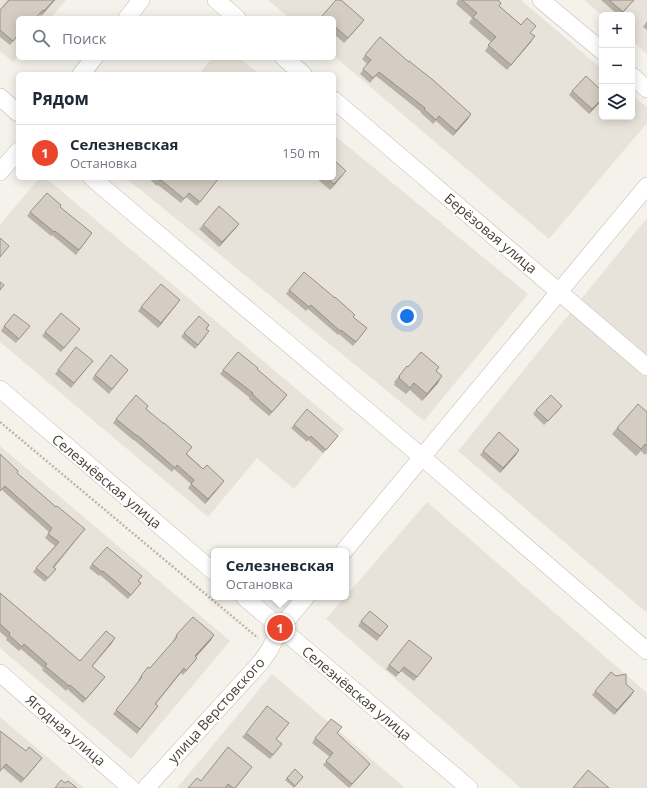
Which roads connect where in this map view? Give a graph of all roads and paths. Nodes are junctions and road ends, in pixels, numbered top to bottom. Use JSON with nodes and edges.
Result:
{"nodes":[{"id":1,"x":141,"y":0,"type":"edge"},
{"id":2,"x":216,"y":0,"type":"edge"},
{"id":3,"x":541,"y":0,"type":"edge"},
{"id":4,"x":128,"y":16,"type":"edge"},
{"id":5,"x":235,"y":16,"type":"edge"},
{"id":6,"x":599,"y":48,"type":"edge"},
{"id":7,"x":92,"y":60,"type":"edge"},
{"id":8,"x":286,"y":60,"type":"edge"},
{"id":9,"x":83,"y":72,"type":"edge"},
{"id":10,"x":301,"y":72,"type":"edge"},
{"id":11,"x":635,"y":79,"type":"edge"},
{"id":12,"x":647,"y":89,"type":"edge"},
{"id":13,"x":0,"y":97,"type":"edge"},
{"id":14,"x":336,"y":102,"type":"edge"},
{"id":15,"x":16,"y":111,"type":"edge"},
{"id":16,"x":16,"y":153,"type":"edge"},
{"id":17,"x":0,"y":172,"type":"edge"},
{"id":18,"x":94,"y":180,"type":"edge"},
{"id":19,"x":647,"y":186,"type":"edge"},
{"id":20,"x":559,"y":292,"type":"junction"},
{"id":21,"x":647,"y":367,"type":"edge"},
{"id":22,"x":0,"y":390,"type":"edge"},
{"id":23,"x":0,"y":422,"type":"edge"},
{"id":24,"x":422,"y":457,"type":"junction"},
{"id":25,"x":346,"y":548,"type":"edge"},
{"id":26,"x":211,"y":569,"type":"edge"},
{"id":27,"x":211,"y":599,"type":"edge"},
{"id":28,"x":212,"y":600,"type":"edge"},
{"id":29,"x":247,"y":600,"type":"edge"},
{"id":30,"x":303,"y":600,"type":"edge"},
{"id":31,"x":280,"y":628,"type":"junction"},
{"id":32,"x":270,"y":649,"type":"junction"},
{"id":33,"x":647,"y":652,"type":"edge"},
{"id":34,"x":0,"y":673,"type":"edge"},
{"id":35,"x":131,"y":788,"type":"edge"},
{"id":36,"x":146,"y":788,"type":"edge"},
{"id":37,"x":469,"y":788,"type":"edge"}],
"edges":[{"from":1,"to":4,"type":"street"},
{"from":2,"to":5,"type":"street"},
{"from":3,"to":6,"type":"street"},
{"from":7,"to":9,"type":"street"},
{"from":8,"to":10,"type":"street"},
{"from":11,"to":12,"type":"street"},
{"from":13,"to":15,"type":"street"},
{"from":14,"to":20,"type":"street","name":"Берёзовая улица"},
{"from":16,"to":17,"type":"street"},
{"from":18,"to":24,"type":"street"},
{"from":19,"to":20,"type":"street"},
{"from":20,"to":21,"type":"street","name":"Берёзовая улица"},
{"from":20,"to":24,"type":"street"},
{"from":22,"to":26,"type":"street","name":"Селезнёвская улица"},
{"from":23,"to":27,"type":"path"},
{"from":24,"to":25,"type":"street"},
{"from":24,"to":33,"type":"street"},
{"from":28,"to":32,"type":"path"},
{"from":29,"to":31,"type":"street","name":"Селезнёвская улица"},
{"from":30,"to":31,"type":"street","name":"улица Верстовского"},
{"from":31,"to":32,"type":"street","name":"улица Верстовского"},
{"from":31,"to":37,"type":"street","name":"Селезнёвская улица"},
{"from":32,"to":36,"type":"street","name":"улица Верстовского"},
{"from":34,"to":35,"type":"street","name":"Ягодная улица"}]}
